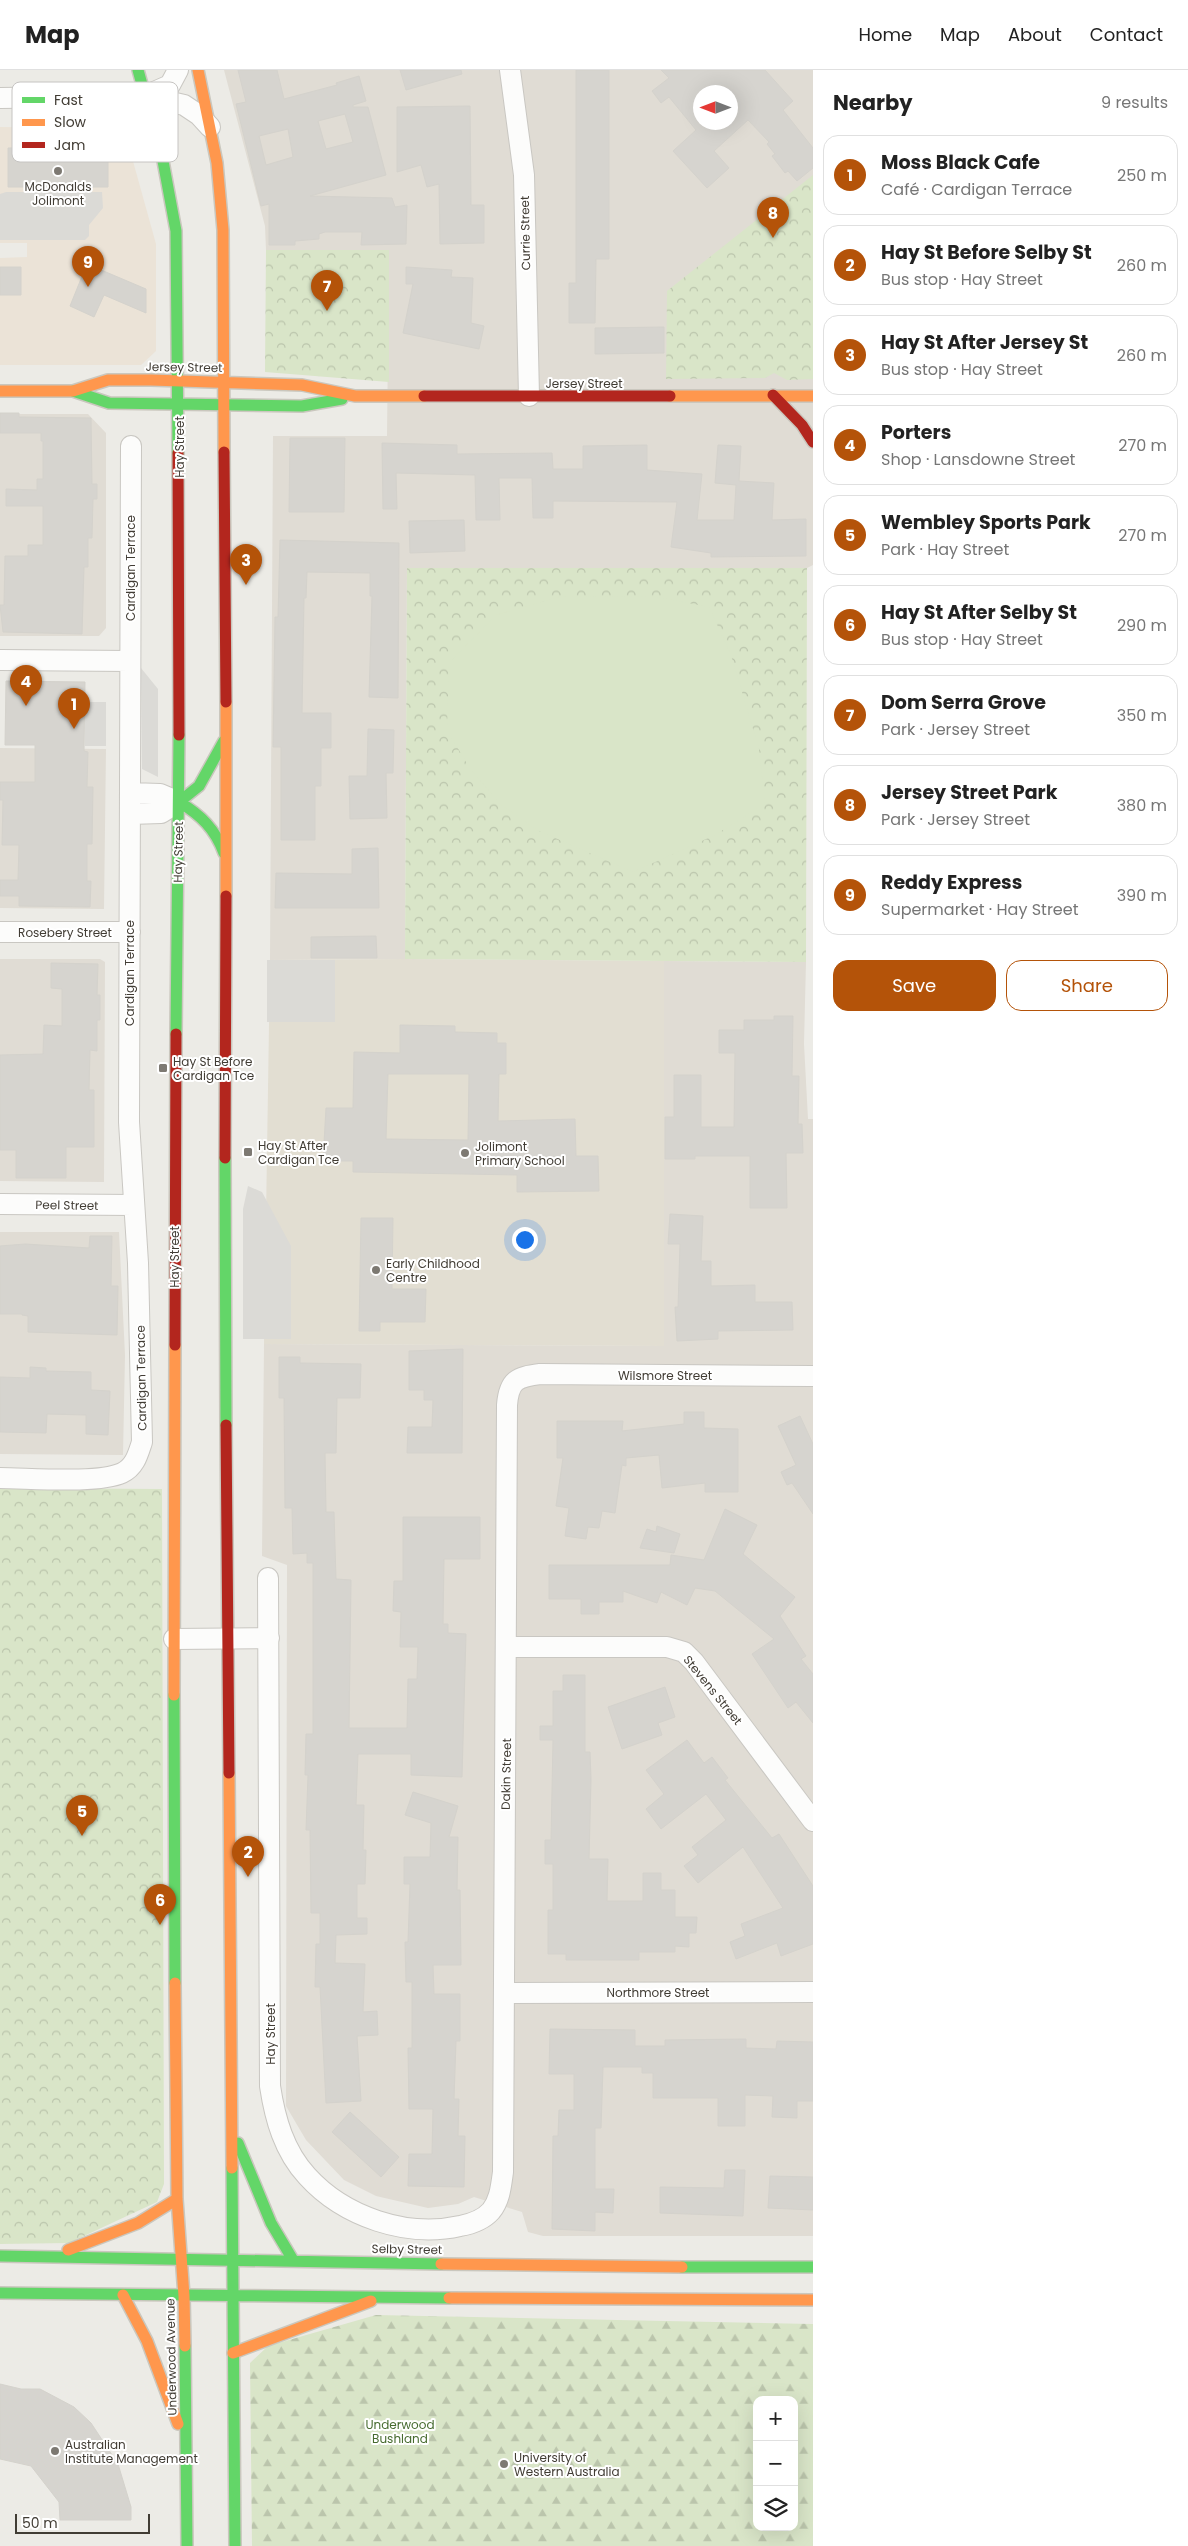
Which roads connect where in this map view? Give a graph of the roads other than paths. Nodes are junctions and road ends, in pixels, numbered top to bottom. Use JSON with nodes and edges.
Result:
{"nodes":[{"id":1,"x":178,"y":70,"type":"edge"},
{"id":2,"x":198,"y":70,"type":"edge"},
{"id":3,"x":510,"y":70,"type":"edge"},
{"id":4,"x":172,"y":82,"type":"edge"},
{"id":5,"x":178,"y":104,"type":"edge"},
{"id":6,"x":210,"y":127,"type":"junction"},
{"id":7,"x":162,"y":162,"type":"edge"},
{"id":8,"x":179,"y":380,"type":"junction"},
{"id":9,"x":225,"y":381,"type":"junction"},
{"id":10,"x":0,"y":390,"type":"edge"},
{"id":11,"x":73,"y":391,"type":"junction"},
{"id":12,"x":773,"y":395,"type":"junction"},
{"id":13,"x":355,"y":396,"type":"junction"},
{"id":14,"x":529,"y":396,"type":"junction"},
{"id":15,"x":813,"y":396,"type":"edge"},
{"id":16,"x":179,"y":404,"type":"junction"},
{"id":17,"x":225,"y":405,"type":"junction"},
{"id":18,"x":813,"y":442,"type":"edge"},
{"id":19,"x":131,"y":446,"type":"dead end"},
{"id":20,"x":0,"y":660,"type":"edge"},
{"id":21,"x":130,"y":661,"type":"junction"},
{"id":22,"x":226,"y":738,"type":"junction"},
{"id":23,"x":130,"y":793,"type":"junction"},
{"id":24,"x":178,"y":802,"type":"junction"},
{"id":25,"x":130,"y":814,"type":"junction"},
{"id":26,"x":226,"y":862,"type":"junction"},
{"id":27,"x":0,"y":932,"type":"edge"},
{"id":28,"x":130,"y":932,"type":"junction"},
{"id":29,"x":0,"y":1204,"type":"edge"},
{"id":30,"x":134,"y":1205,"type":"junction"},
{"id":31,"x":813,"y":1376,"type":"edge"},
{"id":32,"x":518,"y":1380,"type":"joint"},
{"id":33,"x":0,"y":1478,"type":"edge"},
{"id":34,"x":268,"y":1578,"type":"dead end"},
{"id":35,"x":228,"y":1638,"type":"junction"},
{"id":36,"x":269,"y":1638,"type":"junction"},
{"id":37,"x":174,"y":1639,"type":"junction"},
{"id":38,"x":507,"y":1647,"type":"junction"},
{"id":39,"x":813,"y":1821,"type":"edge"},
{"id":40,"x":813,"y":1992,"type":"edge"},
{"id":41,"x":504,"y":1993,"type":"junction"},
{"id":42,"x":233,"y":2130,"type":"junction"},
{"id":43,"x":502,"y":2172,"type":"joint"},
{"id":44,"x":177,"y":2199,"type":"junction"},
{"id":45,"x":0,"y":2256,"type":"edge"},
{"id":46,"x":47,"y":2256,"type":"junction"},
{"id":47,"x":183,"y":2258,"type":"junction"},
{"id":48,"x":233,"y":2259,"type":"junction"},
{"id":49,"x":293,"y":2260,"type":"junction"},
{"id":50,"x":813,"y":2267,"type":"edge"},
{"id":51,"x":0,"y":2293,"type":"edge"},
{"id":52,"x":123,"y":2295,"type":"junction"},
{"id":53,"x":184,"y":2296,"type":"junction"},
{"id":54,"x":233,"y":2296,"type":"junction"},
{"id":55,"x":382,"y":2296,"type":"junction"},
{"id":56,"x":813,"y":2300,"type":"edge"},
{"id":57,"x":233,"y":2353,"type":"junction"},
{"id":58,"x":187,"y":2452,"type":"junction"},
{"id":59,"x":188,"y":2546,"type":"edge"},
{"id":60,"x":235,"y":2546,"type":"edge"}],
"edges":[{"from":1,"to":4,"type":"street"},
{"from":2,"to":6,"type":"main road"},
{"from":3,"to":14,"type":"street","name":"Currie Street"},
{"from":5,"to":6,"type":"street"},
{"from":6,"to":9,"type":"main road"},
{"from":7,"to":8,"type":"main road","name":"Hay Street"},
{"from":8,"to":9,"type":"main road","name":"Jersey Street"},
{"from":8,"to":11,"type":"main road","name":"Jersey Street"},
{"from":8,"to":16,"type":"main road","name":"Hay Street"},
{"from":9,"to":13,"type":"main road","name":"Jersey Street"},
{"from":9,"to":17,"type":"main road"},
{"from":10,"to":11,"type":"main road","name":"Jersey Street"},
{"from":11,"to":16,"type":"main road","name":"Jersey Street"},
{"from":12,"to":14,"type":"main road","name":"Jersey Street"},
{"from":12,"to":15,"type":"main road","name":"Jersey Street"},
{"from":12,"to":18,"type":"main road"},
{"from":13,"to":14,"type":"main road","name":"Jersey Street"},
{"from":13,"to":17,"type":"main road","name":"Jersey Street"},
{"from":16,"to":17,"type":"main road","name":"Jersey Street"},
{"from":16,"to":24,"type":"main road","name":"Hay Street"},
{"from":17,"to":22,"type":"main road"},
{"from":19,"to":21,"type":"street","name":"Cardigan Terrace"},
{"from":20,"to":21,"type":"street"},
{"from":21,"to":23,"type":"street","name":"Cardigan Terrace"},
{"from":22,"to":24,"type":"main road"},
{"from":22,"to":26,"type":"main road"},
{"from":23,"to":24,"type":"street"},
{"from":23,"to":25,"type":"street","name":"Cardigan Terrace"},
{"from":24,"to":25,"type":"street"},
{"from":24,"to":26,"type":"main road"},
{"from":24,"to":37,"type":"main road","name":"Hay Street"},
{"from":25,"to":28,"type":"street","name":"Cardigan Terrace"},
{"from":26,"to":35,"type":"main road"},
{"from":27,"to":28,"type":"street","name":"Rosebery Street"},
{"from":28,"to":30,"type":"street","name":"Cardigan Terrace"},
{"from":29,"to":30,"type":"street","name":"Peel Street"},
{"from":30,"to":33,"type":"street","name":"Cardigan Terrace"},
{"from":31,"to":32,"type":"street","name":"Wilsmore Street"},
{"from":32,"to":38,"type":"street","name":"Dakin Street"},
{"from":34,"to":36,"type":"street","name":"Hay Street"},
{"from":35,"to":36,"type":"street"},
{"from":35,"to":37,"type":"street"},
{"from":35,"to":42,"type":"main road"},
{"from":36,"to":43,"type":"street","name":"Hay Street"},
{"from":37,"to":44,"type":"main road","name":"Hay Street"},
{"from":38,"to":39,"type":"street","name":"Stevens Street"},
{"from":38,"to":41,"type":"street","name":"Dakin Street"},
{"from":40,"to":41,"type":"street","name":"Northmore Street"},
{"from":41,"to":43,"type":"street","name":"Dakin Street"},
{"from":42,"to":48,"type":"main road"},
{"from":42,"to":49,"type":"main road"},
{"from":44,"to":46,"type":"main road"},
{"from":44,"to":47,"type":"main road","name":"Hay Street"},
{"from":45,"to":46,"type":"main road","name":"Selby Street"},
{"from":46,"to":47,"type":"main road","name":"Selby Street"},
{"from":47,"to":48,"type":"main road","name":"Selby Street"},
{"from":47,"to":53,"type":"main road","name":"Underwood Avenue"},
{"from":48,"to":49,"type":"main road","name":"Selby Street"},
{"from":48,"to":54,"type":"main road"},
{"from":49,"to":50,"type":"main road","name":"Selby Street"},
{"from":51,"to":52,"type":"main road"},
{"from":52,"to":53,"type":"main road"},
{"from":52,"to":58,"type":"main road"},
{"from":53,"to":54,"type":"main road"},
{"from":53,"to":58,"type":"main road","name":"Underwood Avenue"},
{"from":54,"to":55,"type":"main road"},
{"from":54,"to":57,"type":"main road"},
{"from":55,"to":56,"type":"main road"},
{"from":55,"to":57,"type":"main road"},
{"from":57,"to":60,"type":"main road"},
{"from":58,"to":59,"type":"main road","name":"Underwood Avenue"}]}
